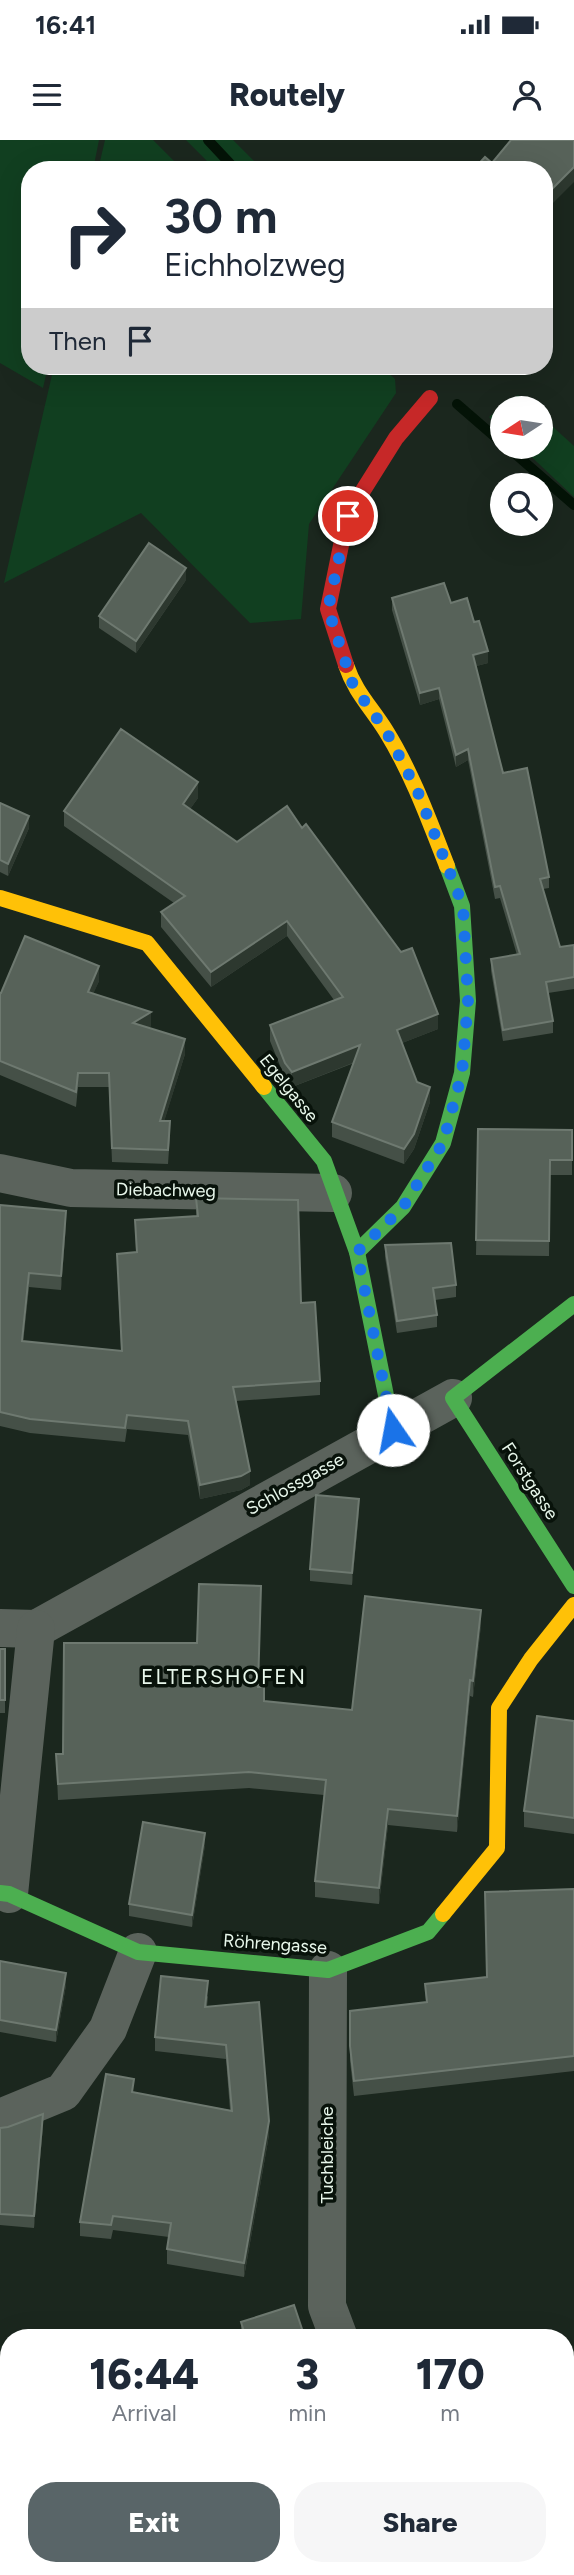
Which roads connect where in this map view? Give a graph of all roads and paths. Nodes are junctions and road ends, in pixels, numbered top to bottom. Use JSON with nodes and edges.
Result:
{"nodes":[{"id":1,"x":430,"y":398,"type":"dead end"},
{"id":2,"x":0,"y":898,"type":"edge"},
{"id":3,"x":0,"y":1173,"type":"edge"},
{"id":4,"x":333,"y":1193,"type":"junction"},
{"id":5,"x":357,"y":1252,"type":"junction"},
{"id":6,"x":574,"y":1304,"type":"edge"},
{"id":7,"x":453,"y":1398,"type":"junction"},
{"id":8,"x":393,"y":1430,"type":"junction"},
{"id":9,"x":574,"y":1586,"type":"edge"},
{"id":10,"x":574,"y":1605,"type":"edge"},
{"id":11,"x":18,"y":1628,"type":"edge"},
{"id":12,"x":5,"y":1894,"type":"edge"},
{"id":13,"x":138,"y":1952,"type":"junction"},
{"id":14,"x":328,"y":1970,"type":"junction"},
{"id":15,"x":0,"y":2118,"type":"edge"},
{"id":16,"x":336,"y":2329,"type":"edge"}],
"edges":[{"from":1,"to":5,"type":"street"},
{"from":2,"to":4,"type":"street","name":"Egelgasse"},
{"from":3,"to":4,"type":"street","name":"Diebachweg"},
{"from":4,"to":5,"type":"street","name":"Egelgasse"},
{"from":5,"to":8,"type":"street","name":"Egelgasse"},
{"from":6,"to":7,"type":"street","name":"Schlossgasse"},
{"from":7,"to":8,"type":"street","name":"Schlossgasse"},
{"from":7,"to":9,"type":"street","name":"Forstgasse"},
{"from":8,"to":11,"type":"street","name":"Schlossgasse"},
{"from":10,"to":14,"type":"street","name":"Röhrengasse"},
{"from":11,"to":12,"type":"street"},
{"from":12,"to":13,"type":"street","name":"Röhrengasse"},
{"from":13,"to":14,"type":"street","name":"Röhrengasse"},
{"from":13,"to":15,"type":"street"},
{"from":14,"to":16,"type":"street","name":"Tuchbleiche"}]}
